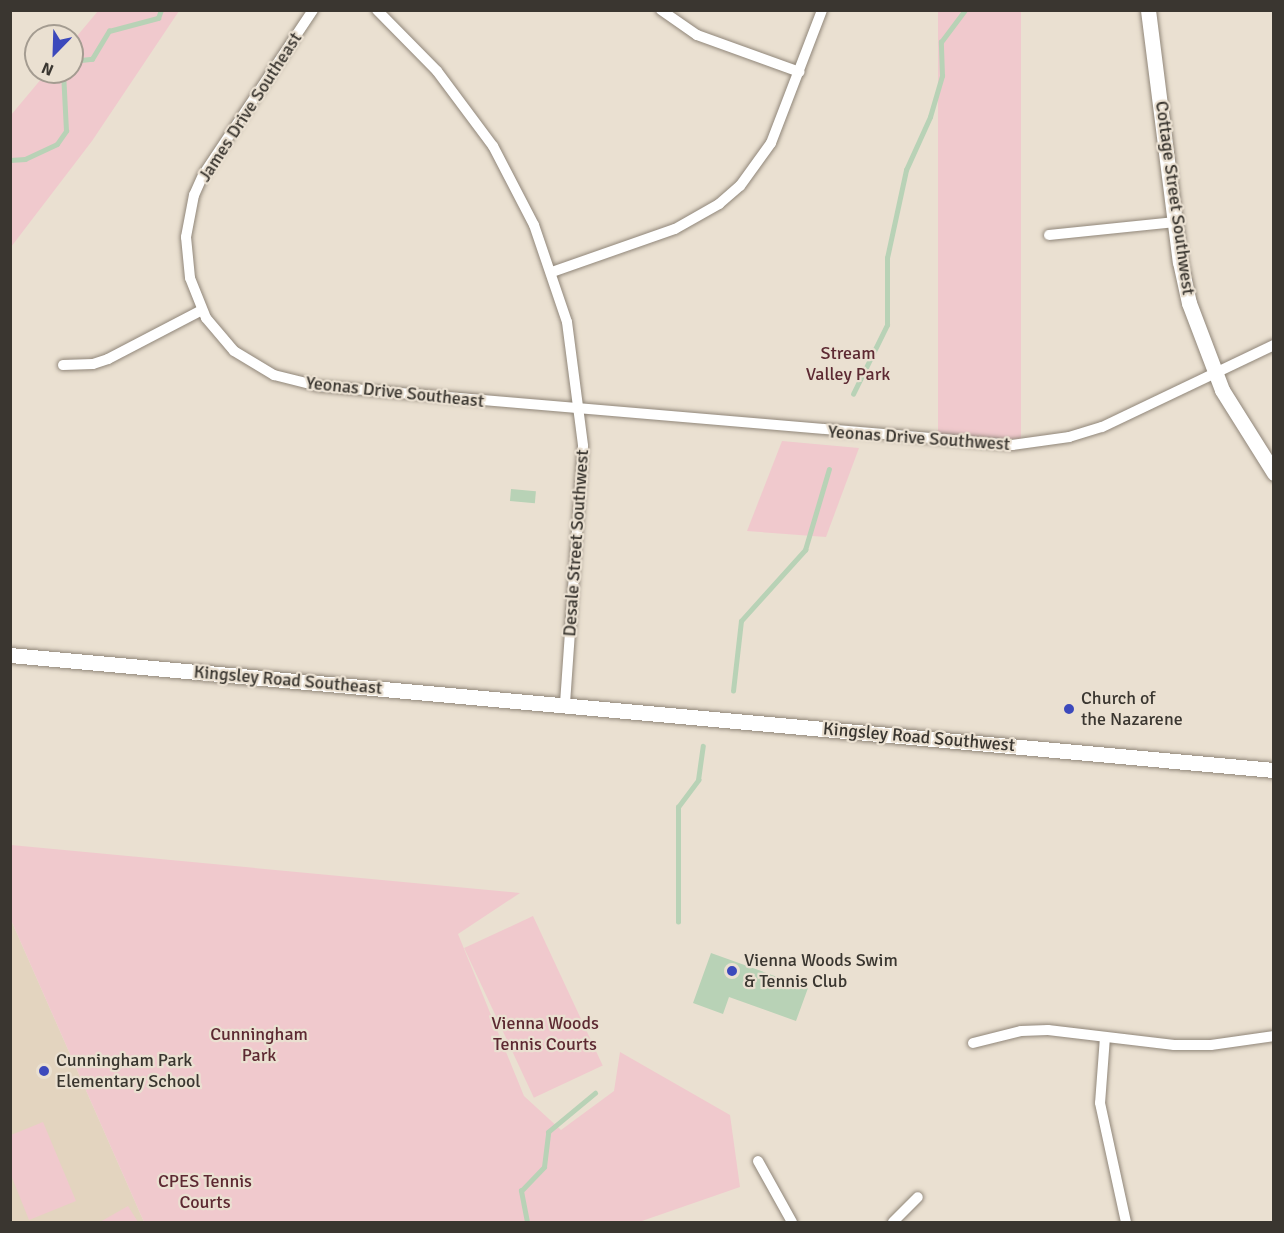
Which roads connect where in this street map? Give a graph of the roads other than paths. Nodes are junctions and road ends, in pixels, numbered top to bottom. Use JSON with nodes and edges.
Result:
{"nodes":[{"id":1,"x":313,"y":10,"type":"edge"},
{"id":2,"x":377,"y":10,"type":"edge"},
{"id":3,"x":661,"y":10,"type":"edge"},
{"id":4,"x":822,"y":10,"type":"edge"},
{"id":5,"x":1148,"y":10,"type":"edge"},
{"id":6,"x":800,"y":72,"type":"junction"},
{"id":7,"x":1175,"y":222,"type":"junction"},
{"id":8,"x":1049,"y":235,"type":"dead end"},
{"id":9,"x":552,"y":272,"type":"junction"},
{"id":10,"x":202,"y":310,"type":"junction"},
{"id":11,"x":1274,"y":345,"type":"edge"},
{"id":12,"x":63,"y":365,"type":"dead end"},
{"id":13,"x":1215,"y":374,"type":"junction"},
{"id":14,"x":580,"y":409,"type":"junction"},
{"id":15,"x":1274,"y":473,"type":"edge"},
{"id":16,"x":10,"y":655,"type":"edge"},
{"id":17,"x":565,"y":705,"type":"junction"},
{"id":18,"x":1274,"y":770,"type":"edge"},
{"id":19,"x":1274,"y":1036,"type":"edge"},
{"id":20,"x":1105,"y":1037,"type":"junction"},
{"id":21,"x":972,"y":1043,"type":"dead end"},
{"id":22,"x":758,"y":1161,"type":"dead end"},
{"id":23,"x":918,"y":1197,"type":"dead end"},
{"id":24,"x":792,"y":1222,"type":"edge"},
{"id":25,"x":893,"y":1222,"type":"edge"},
{"id":26,"x":1126,"y":1222,"type":"edge"}],
"edges":[{"from":1,"to":10,"type":"street","name":"James Drive Southeast"},
{"from":2,"to":9,"type":"street","name":"Desale Street Southwest"},
{"from":3,"to":6,"type":"street"},
{"from":4,"to":6,"type":"street"},
{"from":5,"to":7,"type":"street","name":"Cottage Street Southwest"},
{"from":6,"to":9,"type":"street"},
{"from":7,"to":8,"type":"street"},
{"from":7,"to":13,"type":"street","name":"Cottage Street Southwest"},
{"from":9,"to":14,"type":"street","name":"Desale Street Southwest"},
{"from":10,"to":12,"type":"street"},
{"from":10,"to":14,"type":"street","name":"Yeonas Drive Southeast"},
{"from":11,"to":13,"type":"street","name":"Yeonas Drive Southwest"},
{"from":13,"to":14,"type":"street","name":"Yeonas Drive Southwest"},
{"from":13,"to":15,"type":"street","name":"Cottage Street Southwest"},
{"from":14,"to":17,"type":"street","name":"Desale Street Southwest"},
{"from":16,"to":17,"type":"street","name":"Kingsley Road Southeast"},
{"from":17,"to":18,"type":"street","name":"Kingsley Road Southwest"},
{"from":19,"to":20,"type":"street"},
{"from":20,"to":21,"type":"street"},
{"from":20,"to":26,"type":"street"},
{"from":22,"to":24,"type":"street"},
{"from":23,"to":25,"type":"street"}]}
